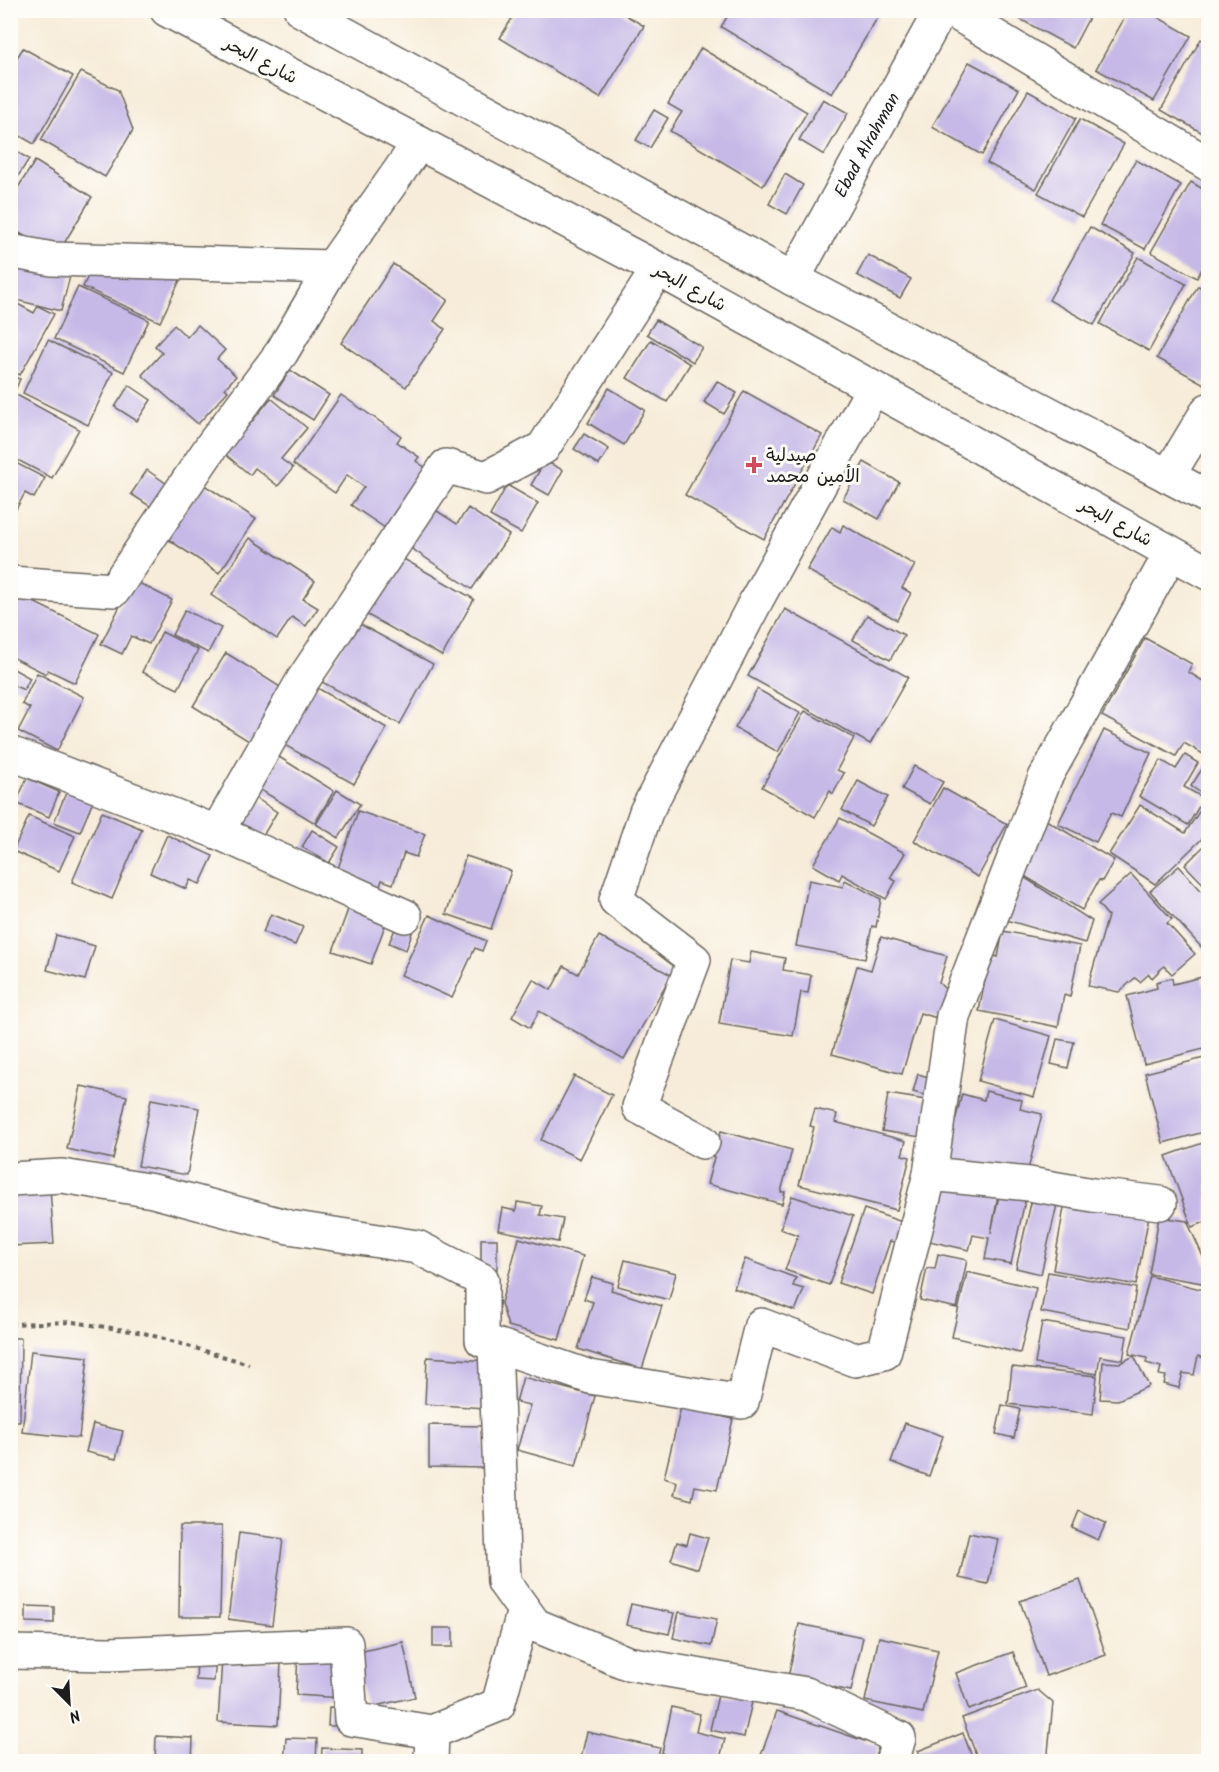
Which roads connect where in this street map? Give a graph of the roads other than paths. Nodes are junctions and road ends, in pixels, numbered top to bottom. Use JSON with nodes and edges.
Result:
{"nodes":[{"id":1,"x":167,"y":10,"type":"edge"},
{"id":2,"x":301,"y":10,"type":"edge"},
{"id":3,"x":941,"y":10,"type":"edge"},
{"id":4,"x":951,"y":10,"type":"edge"},
{"id":5,"x":419,"y":143,"type":"junction"},
{"id":6,"x":1209,"y":164,"type":"edge"},
{"id":7,"x":10,"y":251,"type":"edge"},
{"id":8,"x":332,"y":267,"type":"junction"},
{"id":9,"x":658,"y":269,"type":"junction"},
{"id":10,"x":793,"y":279,"type":"junction"},
{"id":11,"x":873,"y":388,"type":"junction"},
{"id":12,"x":1209,"y":410,"type":"edge"},
{"id":13,"x":1168,"y":476,"type":"junction"},
{"id":14,"x":1209,"y":497,"type":"edge"},
{"id":15,"x":1171,"y":552,"type":"junction"},
{"id":16,"x":1209,"y":573,"type":"edge"},
{"id":17,"x":10,"y":583,"type":"edge"},
{"id":18,"x":10,"y":753,"type":"edge"},
{"id":19,"x":217,"y":832,"type":"junction"},
{"id":20,"x":405,"y":916,"type":"dead end"},
{"id":21,"x":703,"y":1142,"type":"dead end"},
{"id":22,"x":930,"y":1174,"type":"junction"},
{"id":23,"x":10,"y":1179,"type":"edge"},
{"id":24,"x":1160,"y":1203,"type":"dead end"},
{"id":25,"x":495,"y":1344,"type":"junction"},
{"id":26,"x":524,"y":1610,"type":"junction"},
{"id":27,"x":10,"y":1652,"type":"edge"},
{"id":28,"x":432,"y":1747,"type":"edge"},
{"id":29,"x":892,"y":1761,"type":"edge"}],
"edges":[{"from":1,"to":5,"type":"street","name":"شارع البحر"},
{"from":2,"to":10,"type":"street"},
{"from":3,"to":10,"type":"street","name":"Ebad Alrahman"},
{"from":4,"to":6,"type":"street"},
{"from":5,"to":8,"type":"street"},
{"from":5,"to":9,"type":"street","name":"شارع البحر"},
{"from":7,"to":8,"type":"street"},
{"from":8,"to":17,"type":"street"},
{"from":9,"to":11,"type":"street","name":"شارع البحر"},
{"from":9,"to":19,"type":"street"},
{"from":10,"to":13,"type":"street"},
{"from":11,"to":15,"type":"street","name":"شارع البحر"},
{"from":11,"to":21,"type":"street"},
{"from":12,"to":13,"type":"street"},
{"from":13,"to":14,"type":"street"},
{"from":15,"to":16,"type":"street","name":"شارع البحر"},
{"from":15,"to":22,"type":"street"},
{"from":18,"to":19,"type":"street"},
{"from":19,"to":20,"type":"street"},
{"from":22,"to":24,"type":"street"},
{"from":22,"to":25,"type":"street"},
{"from":23,"to":25,"type":"street"},
{"from":25,"to":26,"type":"street"},
{"from":26,"to":28,"type":"street"},
{"from":26,"to":29,"type":"street"},
{"from":27,"to":28,"type":"street"}]}
